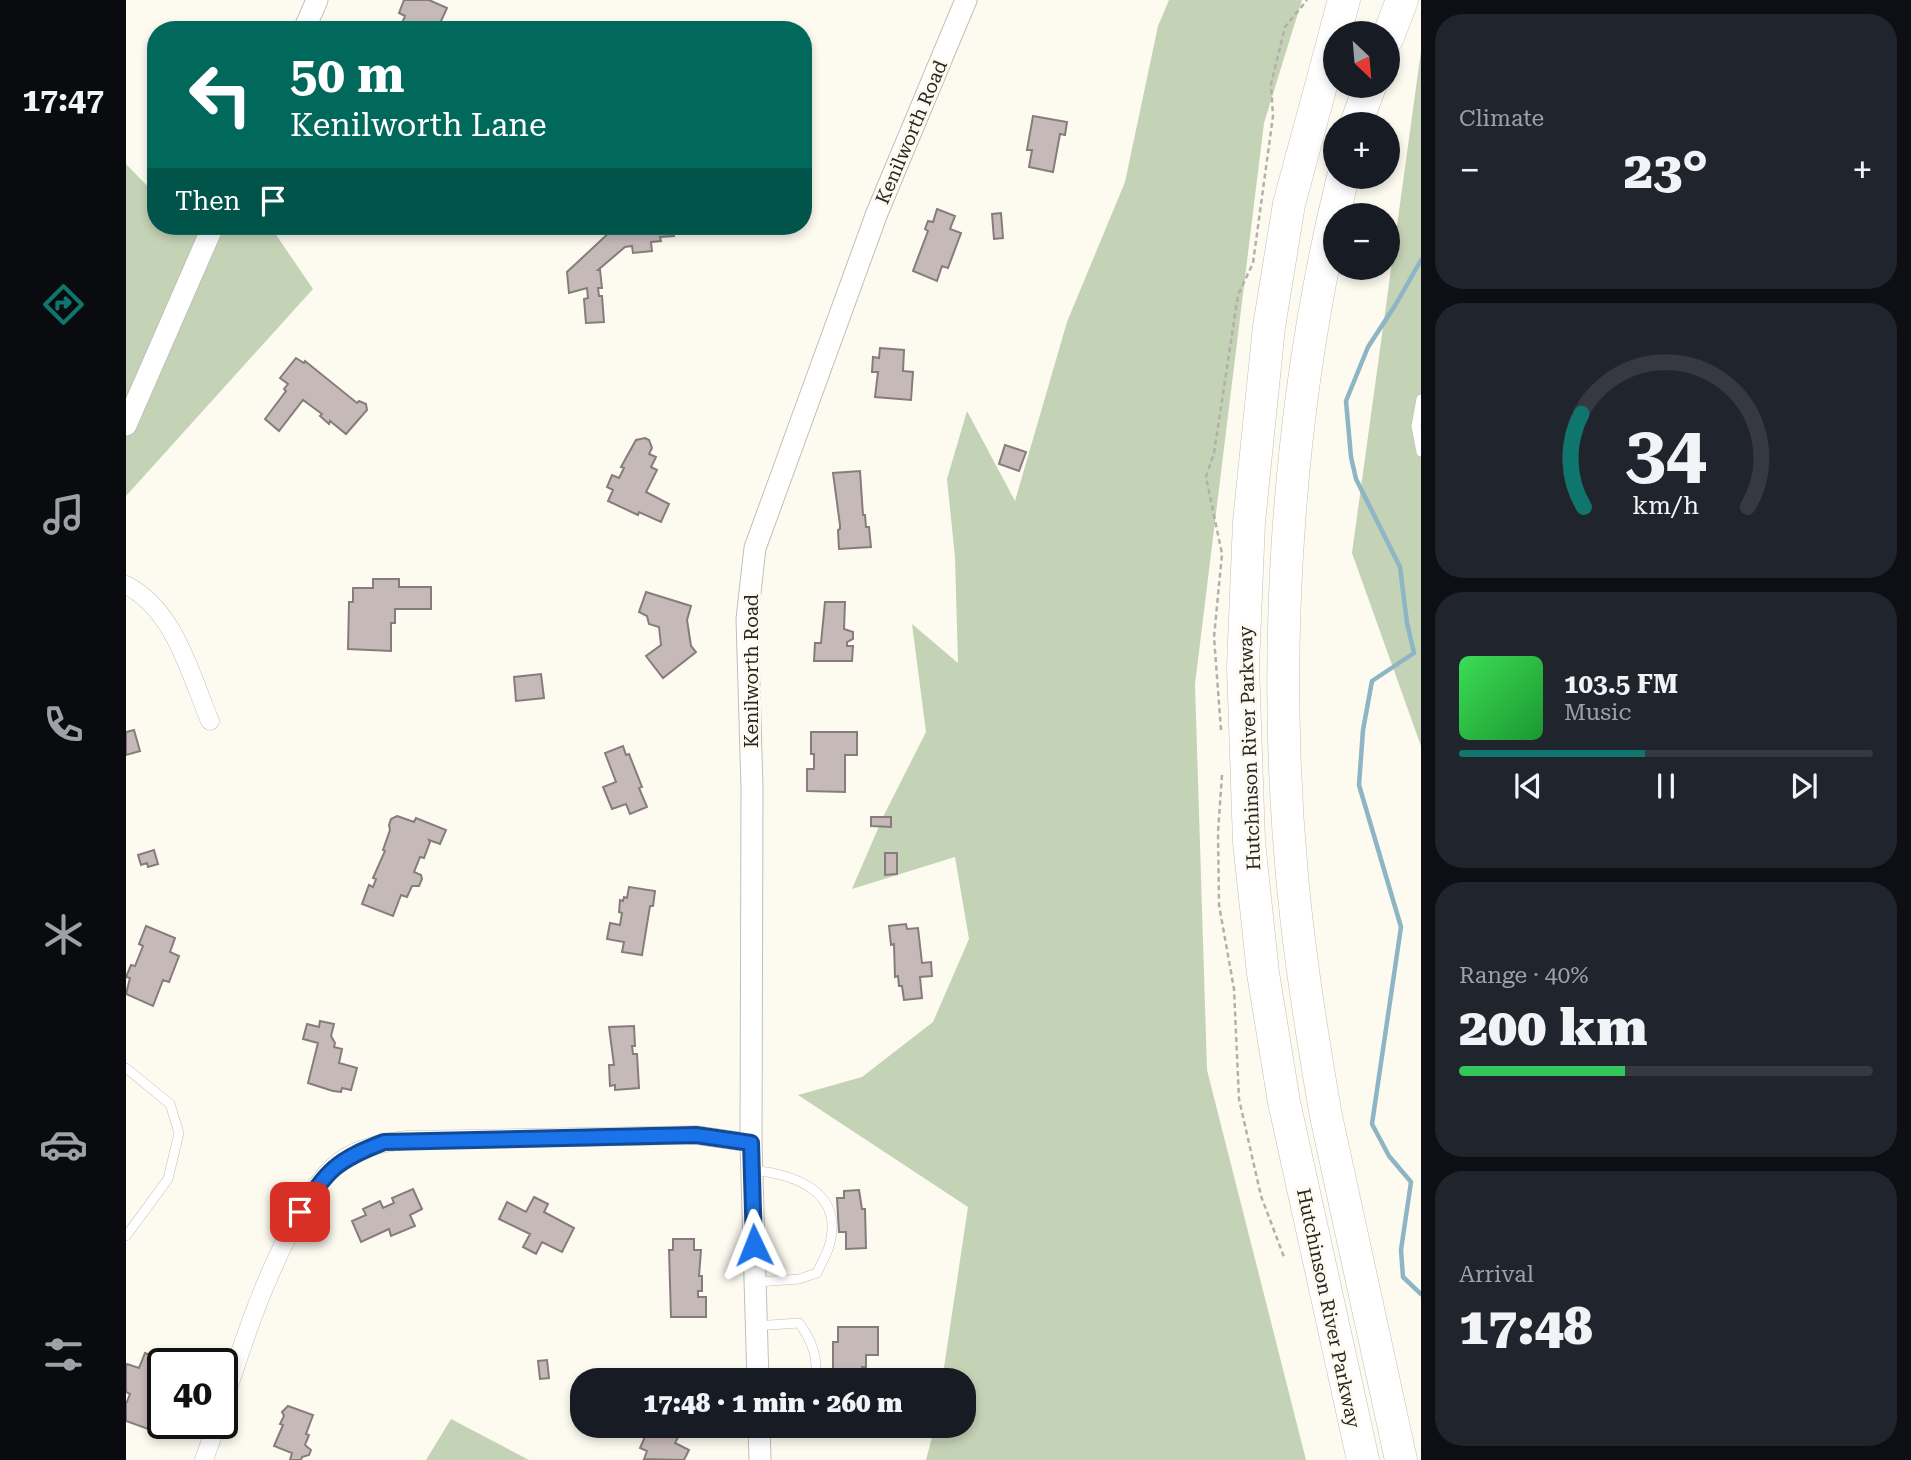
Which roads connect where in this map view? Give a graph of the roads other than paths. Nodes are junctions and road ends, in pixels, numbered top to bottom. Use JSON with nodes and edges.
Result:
{"nodes":[{"id":1,"x":317,"y":0,"type":"edge"},
{"id":2,"x":966,"y":0,"type":"edge"},
{"id":3,"x":1344,"y":0,"type":"edge"},
{"id":4,"x":1391,"y":0,"type":"edge"},
{"id":5,"x":1402,"y":0,"type":"edge"},
{"id":6,"x":308,"y":21,"type":"edge"},
{"id":7,"x":1338,"y":21,"type":"edge"},
{"id":8,"x":1385,"y":21,"type":"edge"},
{"id":9,"x":1394,"y":21,"type":"edge"},
{"id":10,"x":1323,"y":78,"type":"edge"},
{"id":11,"x":1340,"y":189,"type":"edge"},
{"id":12,"x":209,"y":235,"type":"edge"},
{"id":13,"x":1421,"y":399,"type":"edge"},
{"id":14,"x":126,"y":425,"type":"edge"},
{"id":15,"x":1421,"y":452,"type":"edge"},
{"id":16,"x":126,"y":585,"type":"edge"},
{"id":17,"x":210,"y":721,"type":"dead end"},
{"id":18,"x":126,"y":1068,"type":"edge"},
{"id":19,"x":751,"y":1143,"type":"junction"},
{"id":20,"x":752,"y":1170,"type":"junction"},
{"id":21,"x":126,"y":1236,"type":"edge"},
{"id":22,"x":755,"y":1282,"type":"junction"},
{"id":23,"x":756,"y":1326,"type":"junction"},
{"id":24,"x":238,"y":1356,"type":"edge"},
{"id":25,"x":758,"y":1368,"type":"edge"},
{"id":26,"x":816,"y":1368,"type":"edge"},
{"id":27,"x":759,"y":1438,"type":"edge"},
{"id":28,"x":211,"y":1439,"type":"edge"},
{"id":29,"x":204,"y":1460,"type":"edge"},
{"id":30,"x":760,"y":1460,"type":"edge"},
{"id":31,"x":1363,"y":1460,"type":"edge"},
{"id":32,"x":1401,"y":1460,"type":"edge"}],
"edges":[{"from":1,"to":6,"type":"street"},
{"from":2,"to":19,"type":"street","name":"Kenilworth Road"},
{"from":3,"to":7,"type":"highway","name":"Hutchinson River Parkway"},
{"from":4,"to":8,"type":"highway"},
{"from":5,"to":9,"type":"highway"},
{"from":10,"to":31,"type":"highway","name":"Hutchinson River Parkway"},
{"from":11,"to":32,"type":"highway","name":"Hutchinson River Parkway"},
{"from":12,"to":14,"type":"street"},
{"from":13,"to":15,"type":"lane"},
{"from":16,"to":17,"type":"street"},
{"from":18,"to":21,"type":"lane"},
{"from":19,"to":20,"type":"street","name":"Kenilworth Road"},
{"from":19,"to":24,"type":"street"},
{"from":20,"to":22,"type":"street","name":"Kenilworth Road"},
{"from":20,"to":22,"type":"lane"},
{"from":22,"to":23,"type":"street","name":"Kenilworth Road"},
{"from":23,"to":25,"type":"street","name":"Kenilworth Road"},
{"from":23,"to":26,"type":"lane"},
{"from":27,"to":30,"type":"street"},
{"from":28,"to":29,"type":"street"}]}
